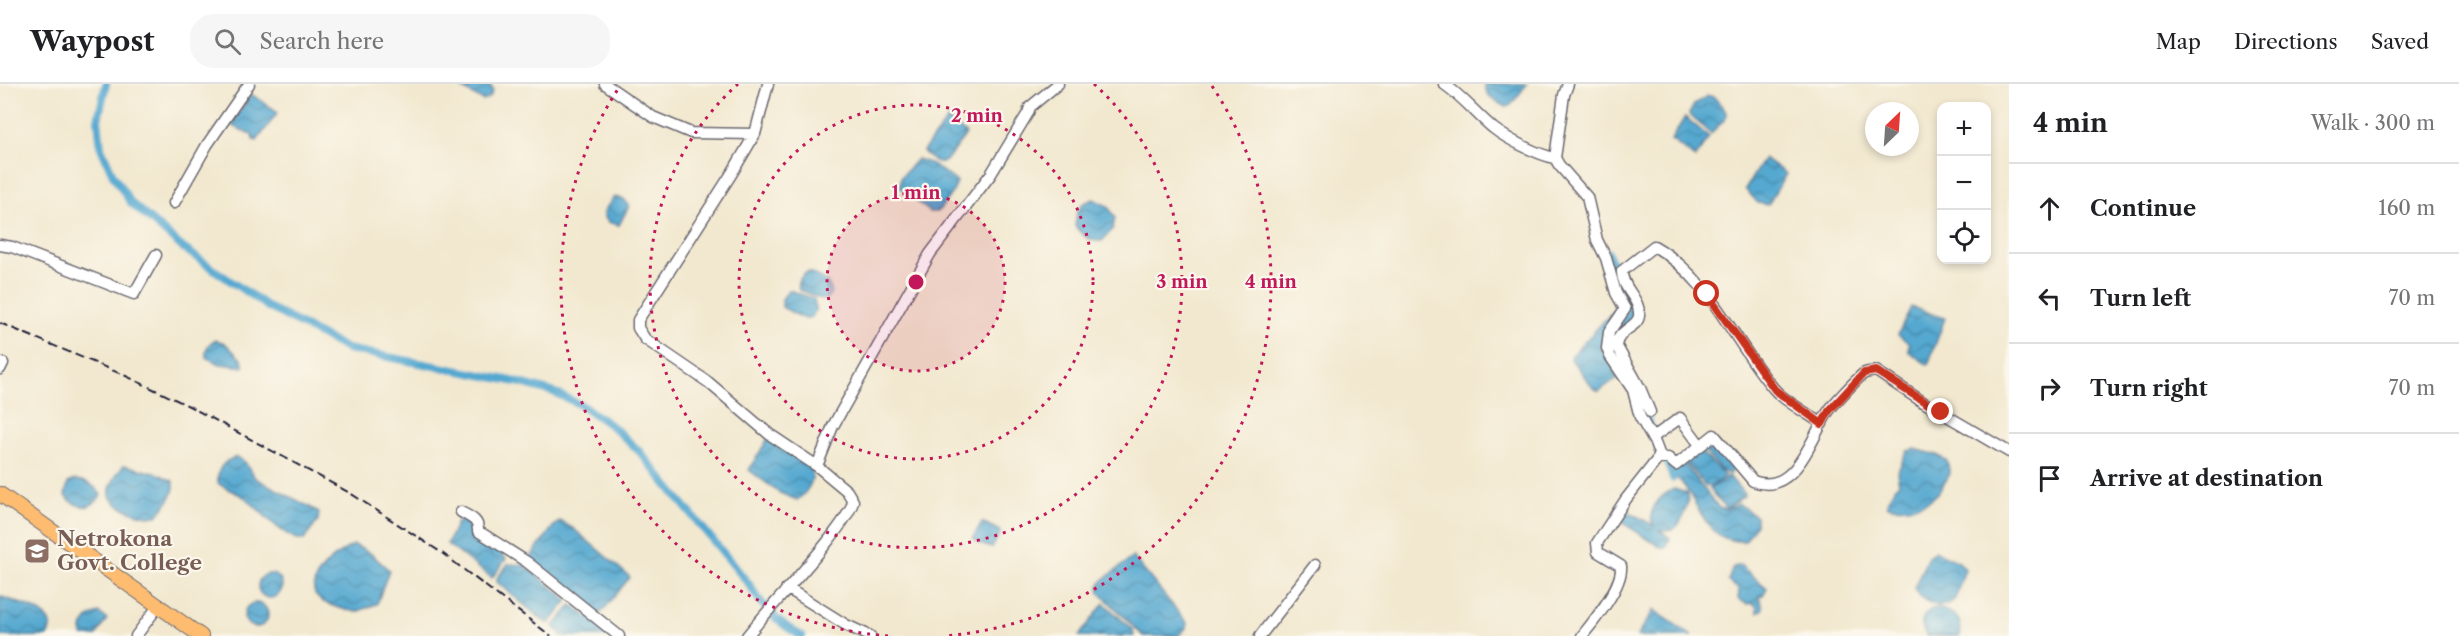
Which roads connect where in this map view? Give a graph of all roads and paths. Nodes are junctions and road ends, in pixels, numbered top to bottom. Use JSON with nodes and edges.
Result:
{"nodes":[{"id":1,"x":249,"y":84,"type":"edge"},
{"id":2,"x":605,"y":84,"type":"edge"},
{"id":3,"x":768,"y":84,"type":"edge"},
{"id":4,"x":1058,"y":84,"type":"edge"},
{"id":5,"x":1444,"y":84,"type":"edge"},
{"id":6,"x":1568,"y":84,"type":"edge"},
{"id":7,"x":755,"y":134,"type":"junction"},
{"id":8,"x":1555,"y":158,"type":"junction"},
{"id":9,"x":174,"y":203,"type":"dead end"},
{"id":10,"x":0,"y":245,"type":"edge"},
{"id":11,"x":156,"y":255,"type":"dead end"},
{"id":12,"x":1650,"y":412,"type":"dead end"},
{"id":13,"x":1822,"y":424,"type":"junction"},
{"id":14,"x":1656,"y":435,"type":"junction"},
{"id":15,"x":1700,"y":445,"type":"junction"},
{"id":16,"x":2009,"y":452,"type":"edge"},
{"id":17,"x":1664,"y":458,"type":"junction"},
{"id":18,"x":817,"y":466,"type":"junction"},
{"id":19,"x":0,"y":494,"type":"edge"},
{"id":20,"x":461,"y":512,"type":"dead end"},
{"id":21,"x":1315,"y":566,"type":"dead end"},
{"id":22,"x":785,"y":591,"type":"junction"},
{"id":23,"x":159,"y":605,"type":"junction"},
{"id":24,"x":748,"y":635,"type":"edge"},
{"id":25,"x":136,"y":636,"type":"edge"},
{"id":26,"x":201,"y":636,"type":"edge"},
{"id":27,"x":619,"y":636,"type":"edge"},
{"id":28,"x":870,"y":636,"type":"edge"},
{"id":29,"x":1260,"y":636,"type":"edge"},
{"id":30,"x":1582,"y":636,"type":"edge"}],
"edges":[{"from":1,"to":9,"type":"street"},
{"from":2,"to":7,"type":"street"},
{"from":3,"to":7,"type":"street"},
{"from":4,"to":18,"type":"street"},
{"from":5,"to":8,"type":"street"},
{"from":6,"to":8,"type":"street"},
{"from":7,"to":18,"type":"street"},
{"from":8,"to":14,"type":"street"},
{"from":10,"to":11,"type":"street"},
{"from":12,"to":13,"type":"street"},
{"from":13,"to":15,"type":"street"},
{"from":13,"to":16,"type":"street"},
{"from":14,"to":15,"type":"street"},
{"from":14,"to":17,"type":"street"},
{"from":15,"to":17,"type":"street"},
{"from":17,"to":30,"type":"street"},
{"from":18,"to":22,"type":"street"},
{"from":19,"to":23,"type":"main road"},
{"from":20,"to":27,"type":"street"},
{"from":21,"to":29,"type":"street"},
{"from":22,"to":24,"type":"street"},
{"from":22,"to":28,"type":"street"},
{"from":23,"to":25,"type":"street"},
{"from":23,"to":26,"type":"main road"}]}
